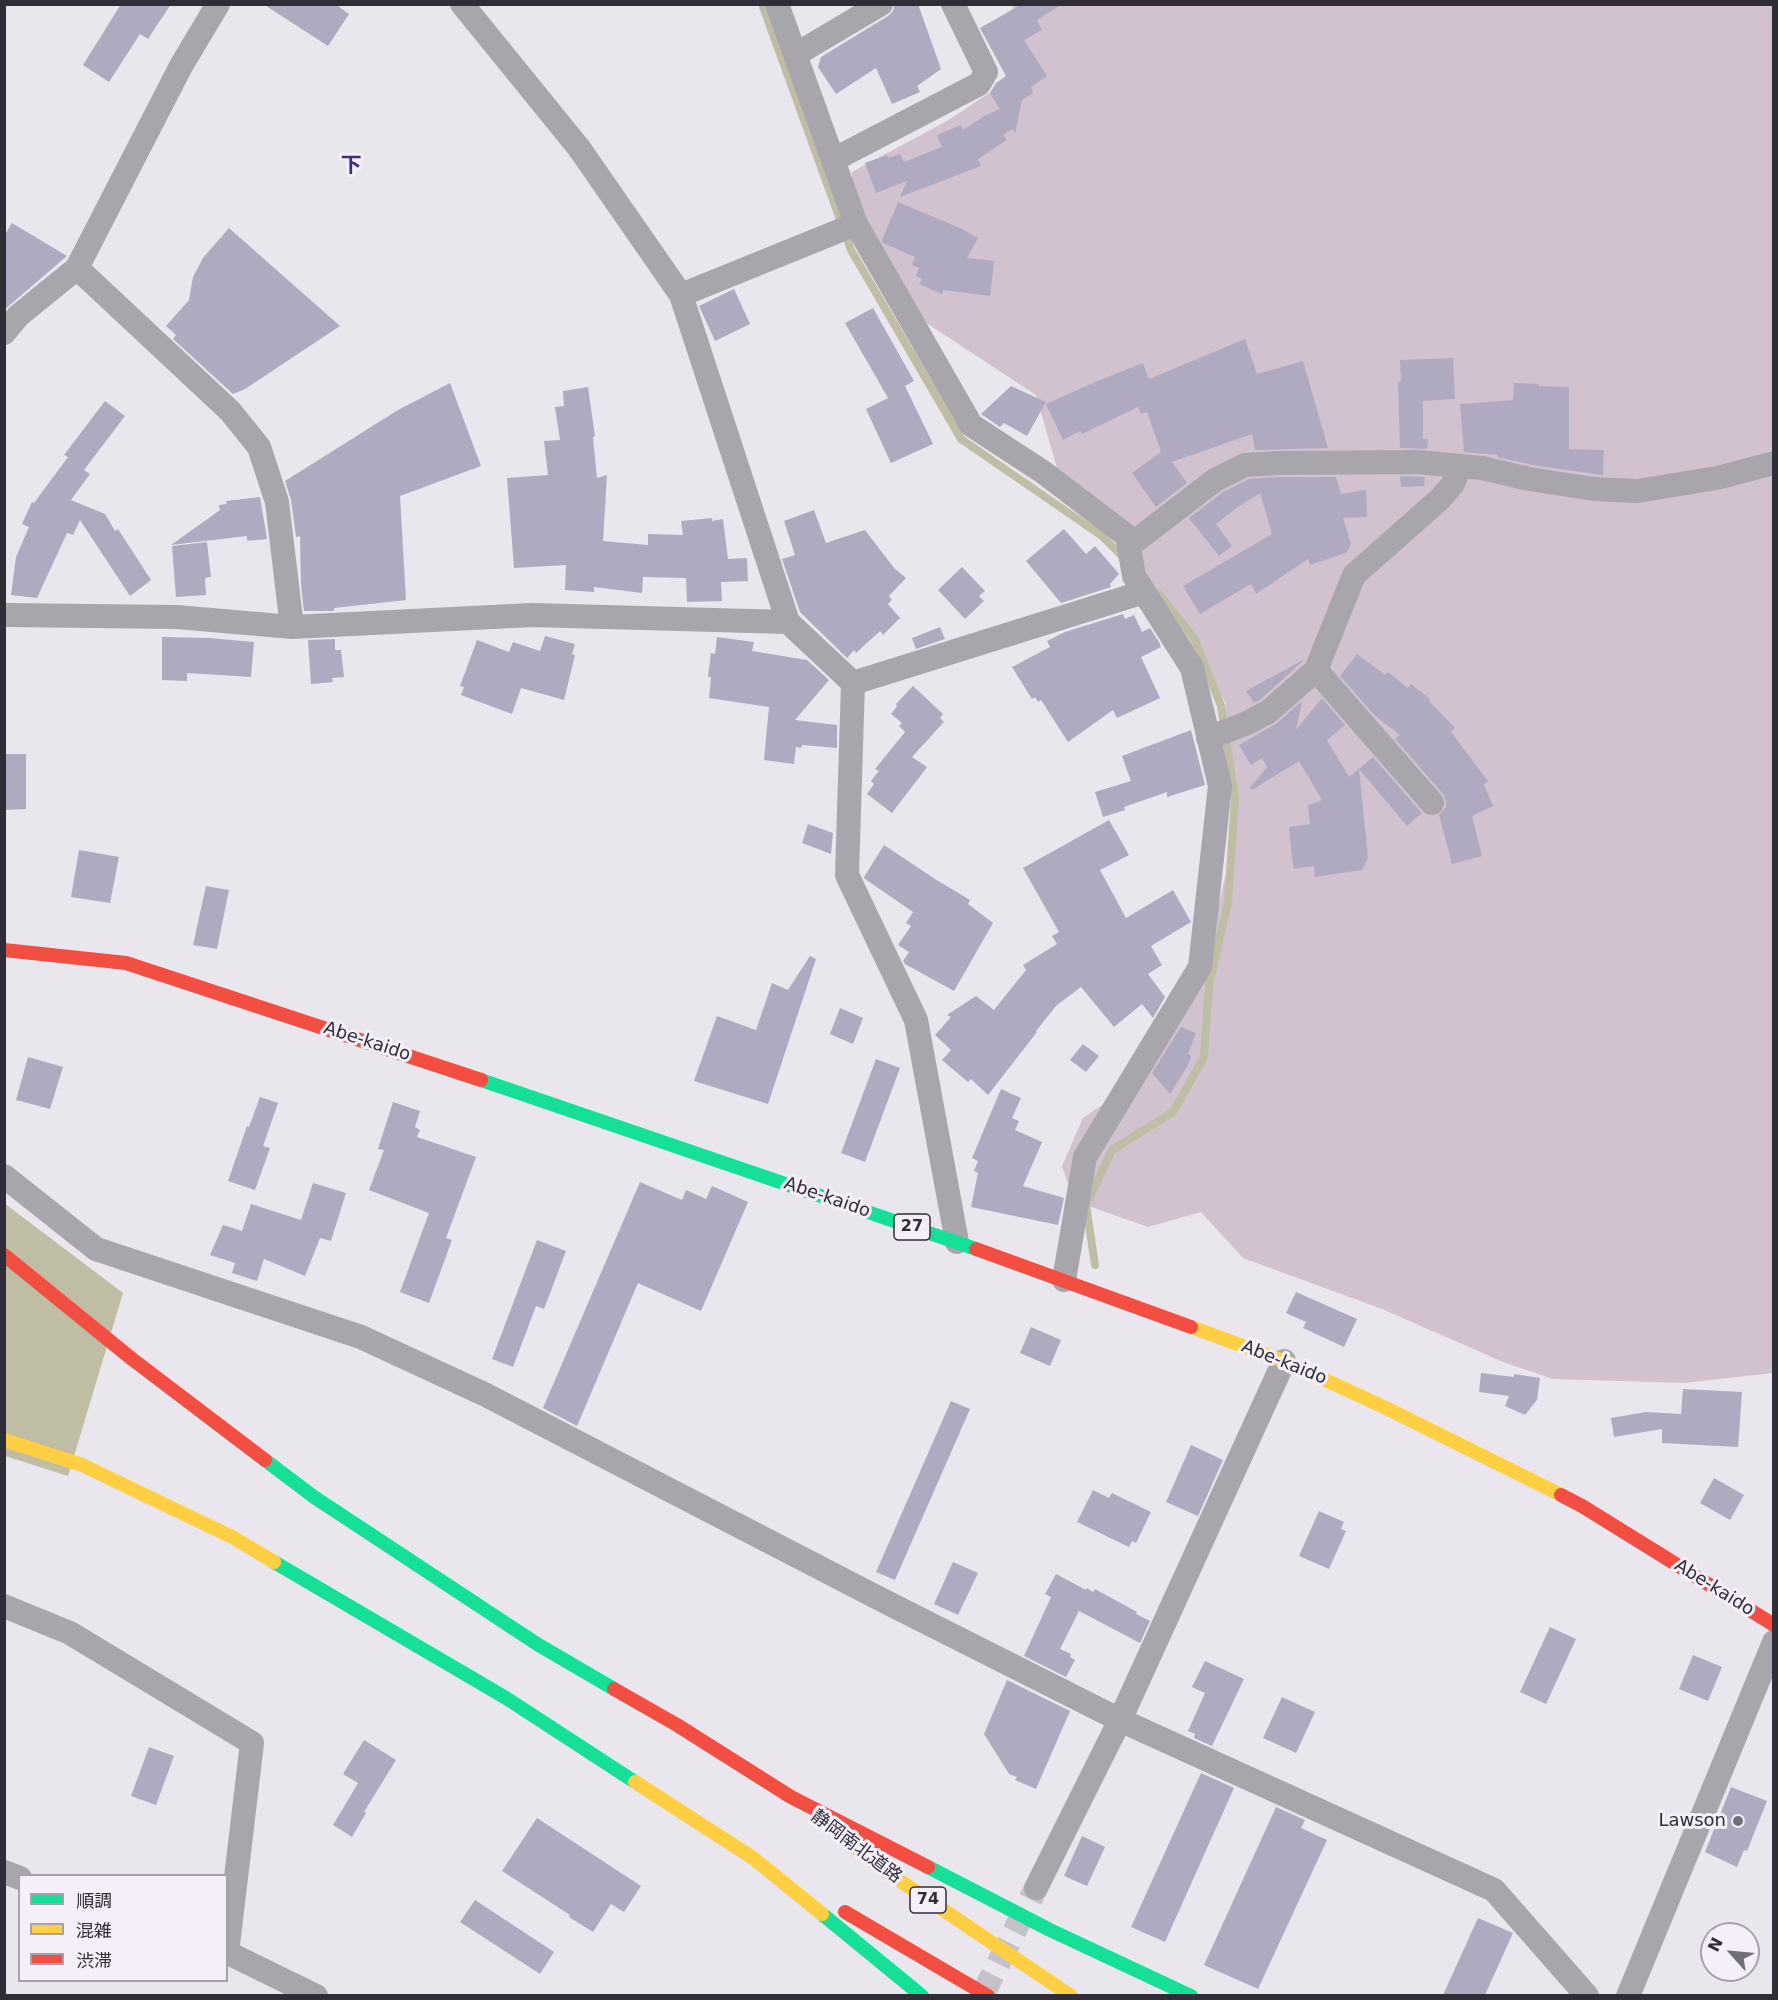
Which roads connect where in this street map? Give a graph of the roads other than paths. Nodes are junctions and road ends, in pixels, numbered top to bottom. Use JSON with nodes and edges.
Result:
{"nodes":[{"id":1,"x":218,"y":4,"type":"edge"},
{"id":2,"x":462,"y":4,"type":"edge"},
{"id":3,"x":777,"y":4,"type":"edge"},
{"id":4,"x":880,"y":4,"type":"edge"},
{"id":5,"x":953,"y":4,"type":"edge"},
{"id":6,"x":795,"y":55,"type":"junction"},
{"id":7,"x":832,"y":160,"type":"junction"},
{"id":8,"x":856,"y":224,"type":"junction"},
{"id":9,"x":77,"y":268,"type":"junction"},
{"id":10,"x":681,"y":295,"type":"junction"},
{"id":11,"x":4,"y":333,"type":"edge"},
{"id":12,"x":1773,"y":463,"type":"edge"},
{"id":13,"x":1460,"y":466,"type":"junction"},
{"id":14,"x":1129,"y":546,"type":"junction"},
{"id":15,"x":1144,"y":592,"type":"junction"},
{"id":16,"x":4,"y":615,"type":"edge"},
{"id":17,"x":788,"y":622,"type":"junction"},
{"id":18,"x":292,"y":627,"type":"junction"},
{"id":19,"x":1316,"y":670,"type":"junction"},
{"id":20,"x":853,"y":683,"type":"junction"},
{"id":21,"x":1210,"y":738,"type":"junction"},
{"id":22,"x":1432,"y":803,"type":"dead end"},
{"id":23,"x":4,"y":950,"type":"edge"},
{"id":24,"x":4,"y":1176,"type":"edge"},
{"id":25,"x":957,"y":1242,"type":"junction"},
{"id":26,"x":4,"y":1257,"type":"edge"},
{"id":27,"x":1064,"y":1280,"type":"junction"},
{"id":28,"x":1284,"y":1360,"type":"junction"},
{"id":29,"x":4,"y":1440,"type":"edge"},
{"id":30,"x":4,"y":1606,"type":"edge"},
{"id":31,"x":1773,"y":1625,"type":"edge"},
{"id":32,"x":1773,"y":1642,"type":"edge"},
{"id":33,"x":1120,"y":1720,"type":"junction"},
{"id":34,"x":791,"y":1797,"type":"junction"},
{"id":35,"x":753,"y":1857,"type":"junction"},
{"id":36,"x":1036,"y":1888,"type":"tunnel mouth"},
{"id":37,"x":228,"y":1944,"type":"edge"},
{"id":38,"x":228,"y":1952,"type":"edge"},
{"id":39,"x":316,"y":1995,"type":"edge"},
{"id":40,"x":922,"y":1995,"type":"edge"},
{"id":41,"x":988,"y":1995,"type":"edge"},
{"id":42,"x":1071,"y":1995,"type":"edge"},
{"id":43,"x":1191,"y":1995,"type":"edge"},
{"id":44,"x":1587,"y":1995,"type":"edge"},
{"id":45,"x":1628,"y":1995,"type":"edge"}],
"edges":[{"from":1,"to":9,"type":"street"},
{"from":2,"to":10,"type":"street"},
{"from":3,"to":6,"type":"street"},
{"from":4,"to":6,"type":"street"},
{"from":5,"to":7,"type":"street"},
{"from":6,"to":7,"type":"street"},
{"from":7,"to":8,"type":"street"},
{"from":8,"to":10,"type":"street"},
{"from":8,"to":14,"type":"street"},
{"from":9,"to":11,"type":"street"},
{"from":9,"to":18,"type":"street"},
{"from":10,"to":17,"type":"street"},
{"from":12,"to":13,"type":"street"},
{"from":13,"to":14,"type":"street"},
{"from":13,"to":19,"type":"street"},
{"from":14,"to":15,"type":"street"},
{"from":15,"to":20,"type":"street"},
{"from":15,"to":21,"type":"street"},
{"from":16,"to":18,"type":"street"},
{"from":17,"to":18,"type":"street"},
{"from":17,"to":20,"type":"street"},
{"from":19,"to":21,"type":"street"},
{"from":19,"to":22,"type":"street"},
{"from":20,"to":25,"type":"street"},
{"from":21,"to":27,"type":"street"},
{"from":23,"to":25,"type":"main road","name":"Abe-kaido","number":"27"},
{"from":24,"to":33,"type":"street"},
{"from":25,"to":27,"type":"main road","name":"Abe-kaido","number":"27"},
{"from":26,"to":34,"type":"main road"},
{"from":27,"to":28,"type":"main road","name":"Abe-kaido","number":"27"},
{"from":28,"to":31,"type":"main road","name":"Abe-kaido","number":"27"},
{"from":28,"to":33,"type":"street"},
{"from":29,"to":35,"type":"main road"},
{"from":30,"to":37,"type":"street"},
{"from":32,"to":45,"type":"street"},
{"from":33,"to":36,"type":"street"},
{"from":33,"to":44,"type":"street"},
{"from":34,"to":42,"type":"main road","name":"静岡南北道路","number":"74"},
{"from":34,"to":43,"type":"main road"},
{"from":35,"to":40,"type":"main road"},
{"from":35,"to":41,"type":"main road"},
{"from":38,"to":39,"type":"street"}]}
